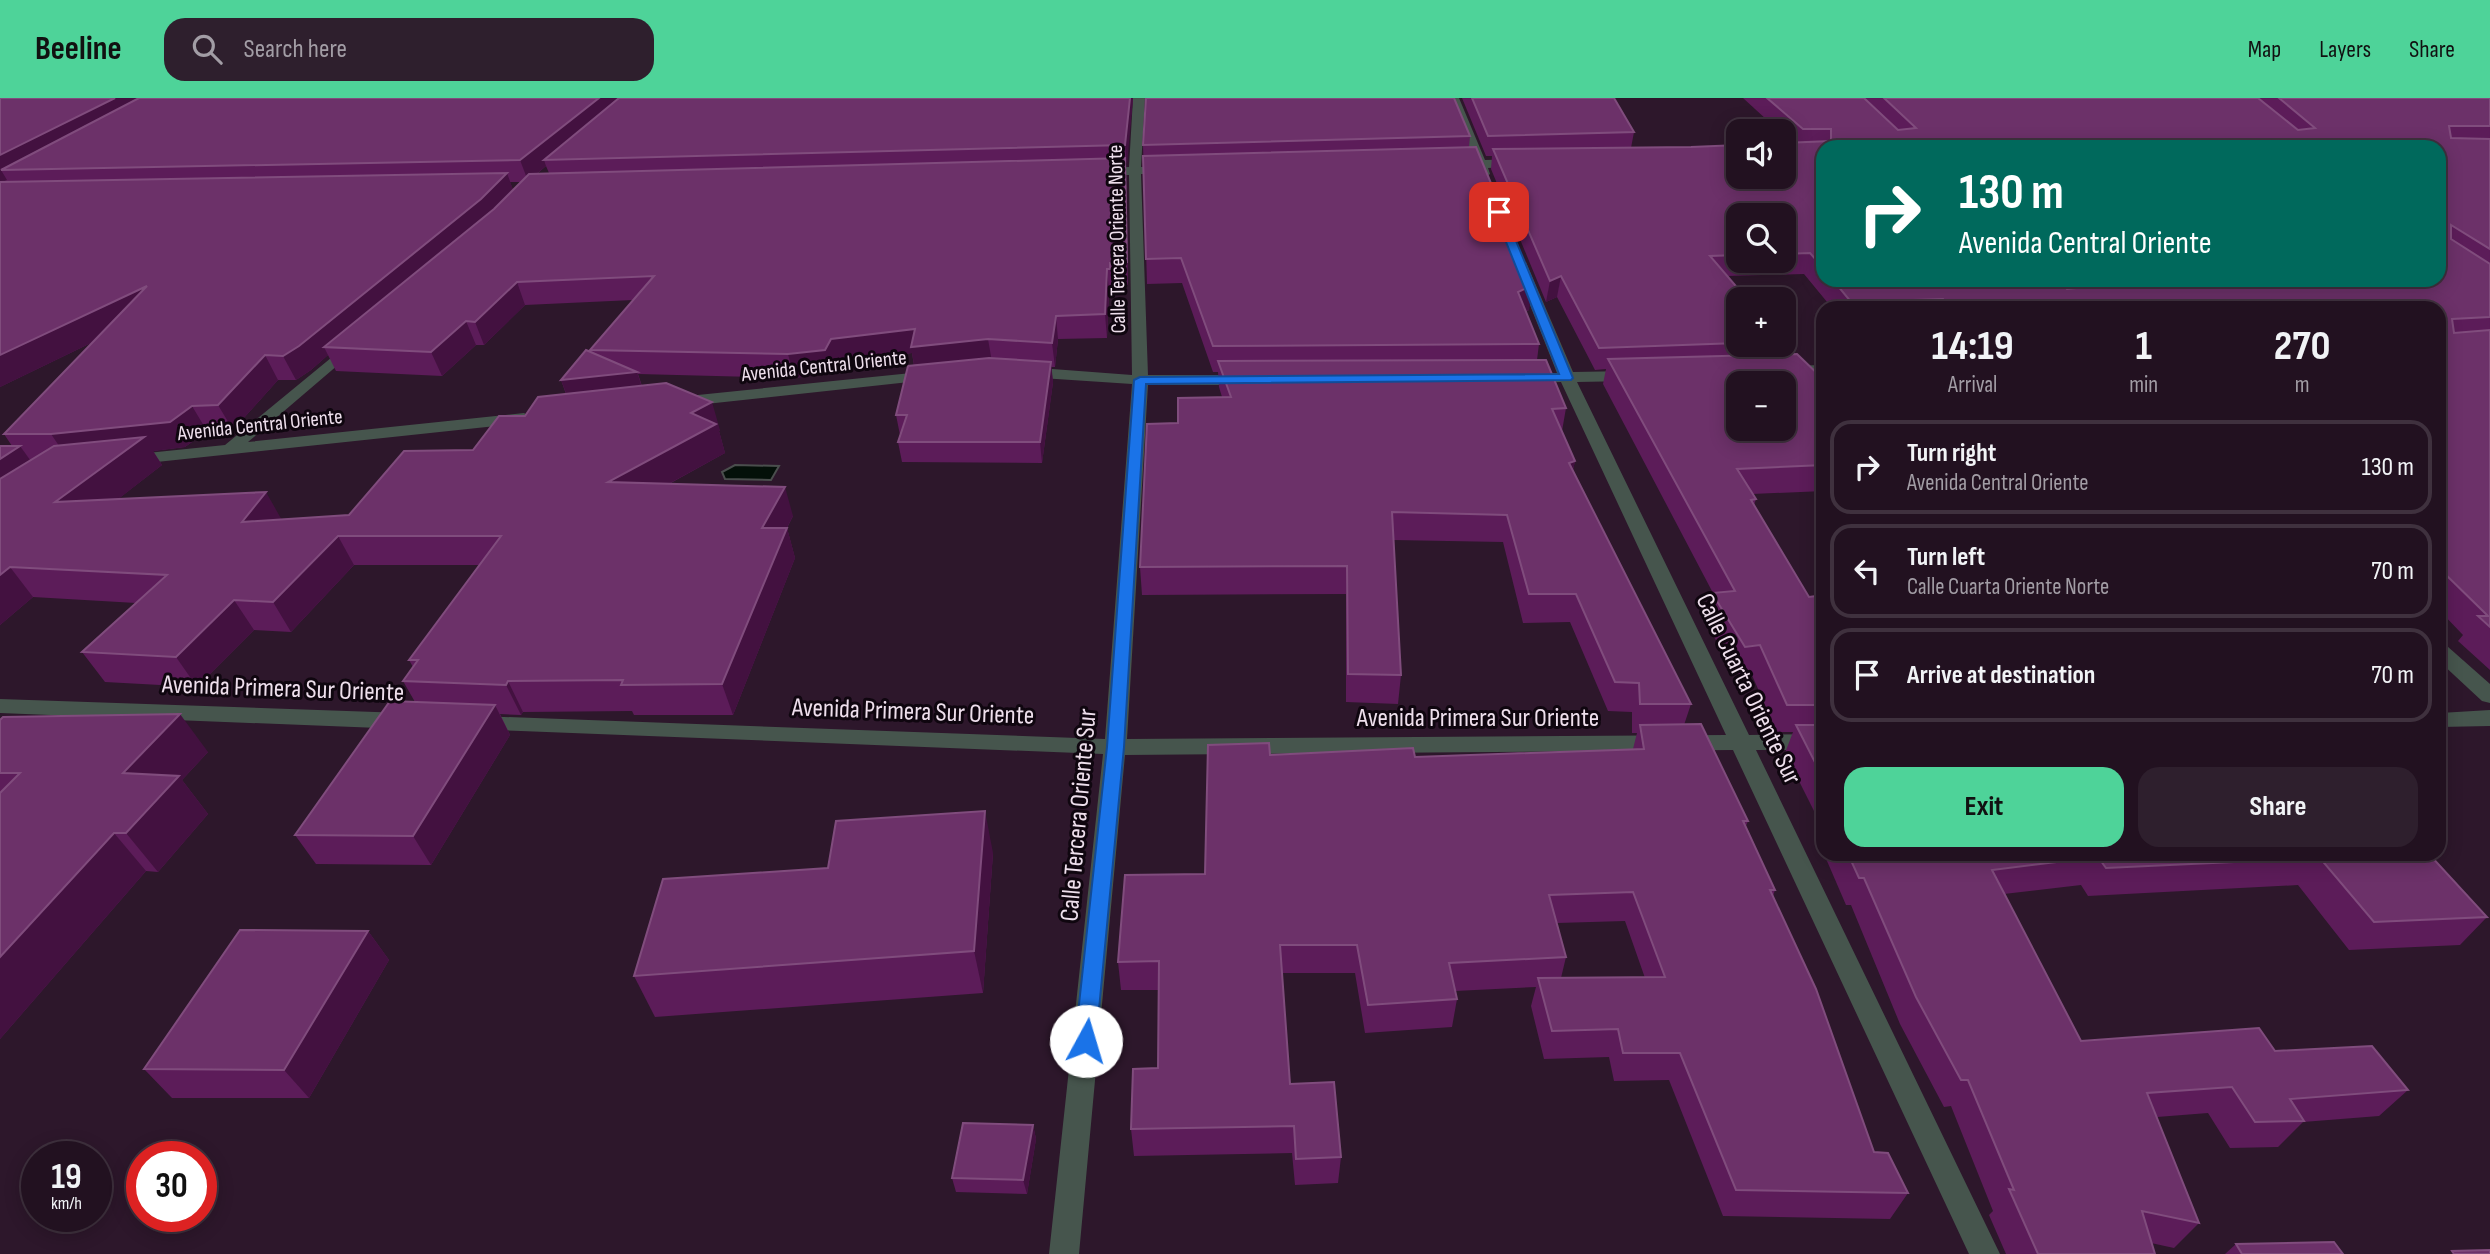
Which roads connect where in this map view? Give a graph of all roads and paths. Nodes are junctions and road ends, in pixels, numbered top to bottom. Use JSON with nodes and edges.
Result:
{"nodes":[{"id":1,"x":1139,"y":98,"type":"edge"},
{"id":2,"x":1453,"y":98,"type":"edge"},
{"id":3,"x":1534,"y":163,"type":"edge"},
{"id":4,"x":1480,"y":164,"type":"junction"},
{"id":5,"x":1439,"y":165,"type":"edge"},
{"id":6,"x":1135,"y":170,"type":"junction"},
{"id":7,"x":1190,"y":170,"type":"edge"},
{"id":8,"x":1080,"y":172,"type":"edge"},
{"id":9,"x":1490,"y":190,"type":"edge"},
{"id":10,"x":1516,"y":252,"type":"edge"},
{"id":11,"x":368,"y":333,"type":"edge"},
{"id":12,"x":1816,"y":370,"type":"edge"},
{"id":13,"x":1005,"y":371,"type":"edge"},
{"id":14,"x":1796,"y":371,"type":"edge"},
{"id":15,"x":950,"y":374,"type":"edge"},
{"id":16,"x":1648,"y":375,"type":"edge"},
{"id":17,"x":1512,"y":378,"type":"edge"},
{"id":18,"x":1567,"y":378,"type":"junction"},
{"id":19,"x":1140,"y":380,"type":"junction"},
{"id":20,"x":1264,"y":380,"type":"edge"},
{"id":21,"x":659,"y":404,"type":"edge"},
{"id":22,"x":535,"y":417,"type":"edge"},
{"id":23,"x":230,"y":449,"type":"junction"},
{"id":24,"x":109,"y":462,"type":"edge"},
{"id":25,"x":2446,"y":656,"type":"edge"},
{"id":26,"x":2490,"y":696,"type":"edge"},
{"id":27,"x":0,"y":706,"type":"edge"},
{"id":28,"x":2490,"y":718,"type":"edge"},
{"id":29,"x":2446,"y":720,"type":"edge"},
{"id":30,"x":432,"y":722,"type":"edge"},
{"id":31,"x":460,"y":723,"type":"edge"},
{"id":32,"x":1816,"y":742,"type":"edge"},
{"id":33,"x":1744,"y":745,"type":"junction"},
{"id":34,"x":1115,"y":747,"type":"junction"},
{"id":35,"x":1064,"y":1254,"type":"edge"},
{"id":36,"x":1985,"y":1254,"type":"edge"}],
"edges":[{"from":1,"to":6,"type":"street","name":"Calle Tercera Oriente Norte"},
{"from":2,"to":4,"type":"street"},
{"from":3,"to":4,"type":"street"},
{"from":4,"to":5,"type":"street"},
{"from":4,"to":9,"type":"street"},
{"from":6,"to":7,"type":"street"},
{"from":6,"to":8,"type":"street"},
{"from":6,"to":19,"type":"street","name":"Calle Tercera Oriente Norte"},
{"from":10,"to":18,"type":"street","name":"Calle Cuarta Oriente Sur"},
{"from":11,"to":23,"type":"street"},
{"from":12,"to":14,"type":"street"},
{"from":13,"to":19,"type":"street"},
{"from":15,"to":21,"type":"street","name":"Avenida Central Oriente"},
{"from":16,"to":18,"type":"street"},
{"from":17,"to":18,"type":"street"},
{"from":18,"to":33,"type":"street","name":"Calle Cuarta Oriente Sur"},
{"from":19,"to":20,"type":"street"},
{"from":19,"to":34,"type":"street","name":"Calle Tercera Oriente Sur"},
{"from":22,"to":23,"type":"street","name":"Avenida Central Oriente"},
{"from":23,"to":24,"type":"street","name":"Avenida Central Oriente"},
{"from":25,"to":26,"type":"street"},
{"from":27,"to":30,"type":"street","name":"Avenida Primera Sur Oriente"},
{"from":28,"to":29,"type":"street"},
{"from":31,"to":34,"type":"street","name":"Avenida Primera Sur Oriente"},
{"from":32,"to":33,"type":"street","name":"Avenida Primera Sur Oriente"},
{"from":33,"to":34,"type":"street","name":"Avenida Primera Sur Oriente"},
{"from":33,"to":36,"type":"street","name":"Calle Cuarta Oriente Sur"},
{"from":34,"to":35,"type":"street","name":"Calle Tercera Oriente Sur"}]}
